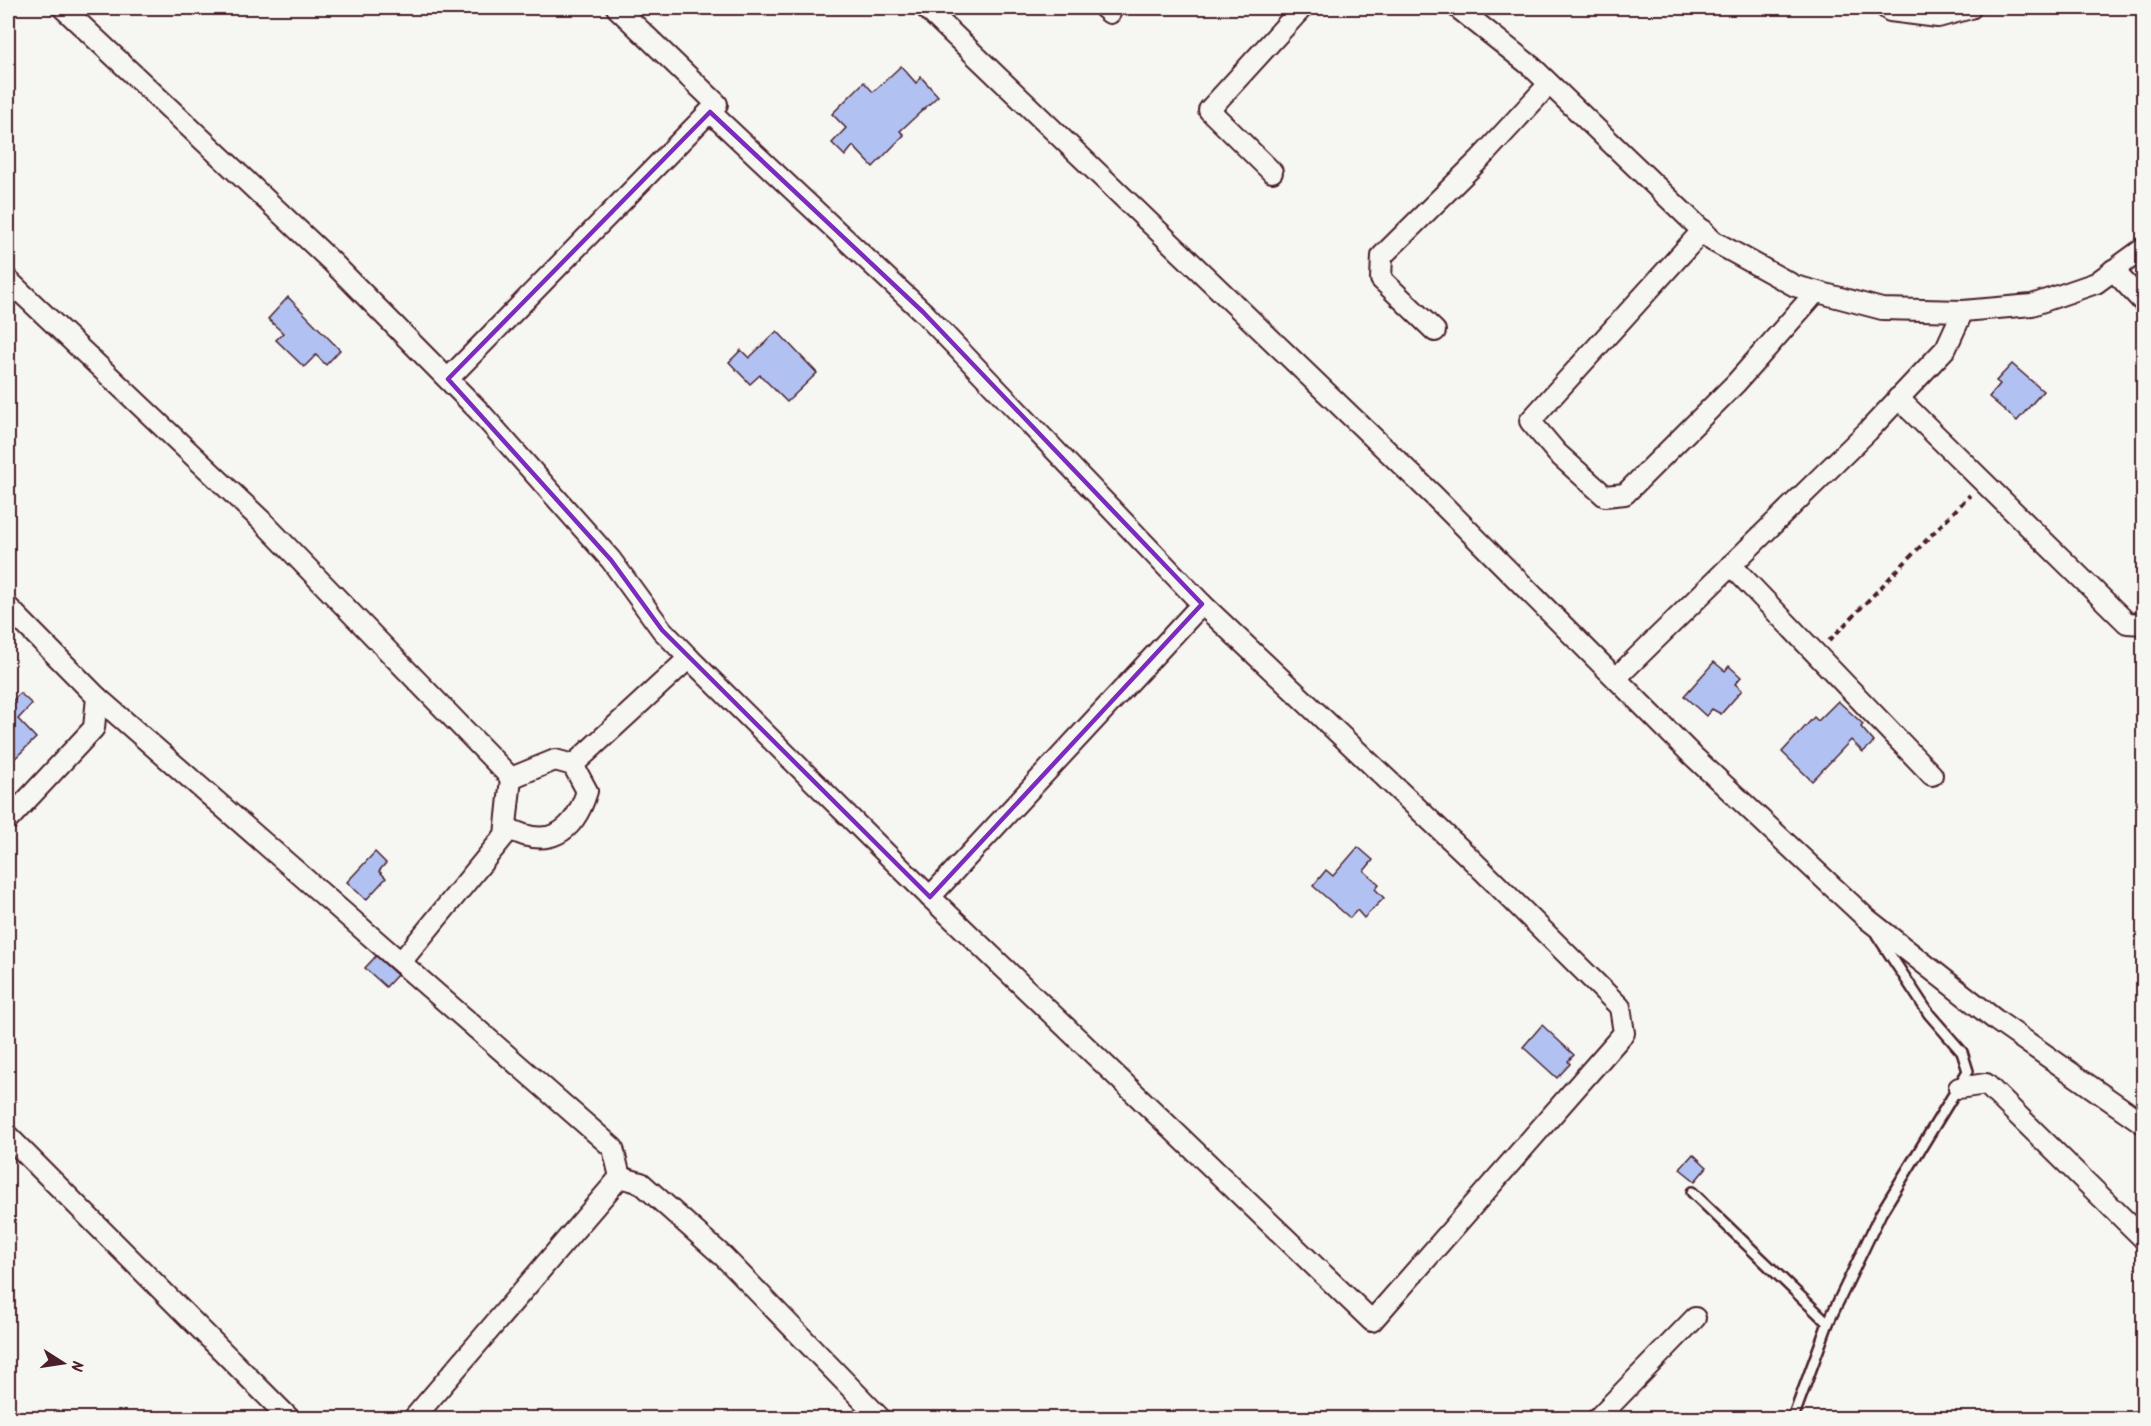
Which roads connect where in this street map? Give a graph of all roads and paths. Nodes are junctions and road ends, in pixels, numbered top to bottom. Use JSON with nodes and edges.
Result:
{"nodes":[{"id":1,"x":63,"y":8,"type":"edge"},
{"id":2,"x":617,"y":8,"type":"edge"},
{"id":3,"x":926,"y":8,"type":"edge"},
{"id":4,"x":1302,"y":8,"type":"edge"},
{"id":5,"x":1458,"y":8,"type":"edge"},
{"id":6,"x":1886,"y":8,"type":"edge"},
{"id":7,"x":1971,"y":8,"type":"edge"},
{"id":8,"x":1549,"y":84,"type":"junction"},
{"id":9,"x":710,"y":112,"type":"junction"},
{"id":10,"x":1272,"y":172,"type":"dead end"},
{"id":11,"x":1702,"y":230,"type":"junction"},
{"id":12,"x":2144,"y":248,"type":"edge"},
{"id":13,"x":2113,"y":270,"type":"junction"},
{"id":14,"x":8,"y":280,"type":"edge"},
{"id":15,"x":1816,"y":291,"type":"junction"},
{"id":16,"x":2144,"y":303,"type":"edge"},
{"id":17,"x":1963,"y":312,"type":"junction"},
{"id":18,"x":1435,"y":331,"type":"dead end"},
{"id":19,"x":448,"y":379,"type":"junction"},
{"id":20,"x":1899,"y":398,"type":"junction"},
{"id":21,"x":1983,"y":482,"type":"junction"},
{"id":22,"x":1731,"y":565,"type":"junction"},
{"id":23,"x":1202,"y":604,"type":"junction"},
{"id":24,"x":8,"y":607,"type":"edge"},
{"id":25,"x":2144,"y":624,"type":"edge"},
{"id":26,"x":1816,"y":655,"type":"junction"},
{"id":27,"x":689,"y":658,"type":"junction"},
{"id":28,"x":1616,"y":678,"type":"junction"},
{"id":29,"x":97,"y":697,"type":"junction"},
{"id":30,"x":573,"y":765,"type":"junction"},
{"id":31,"x":1932,"y":775,"type":"dead end"},
{"id":32,"x":511,"y":778,"type":"junction"},
{"id":33,"x":8,"y":820,"type":"edge"},
{"id":34,"x":506,"y":827,"type":"junction"},
{"id":35,"x":930,"y":897,"type":"junction"},
{"id":36,"x":1866,"y":918,"type":"junction"},
{"id":37,"x":400,"y":962,"type":"junction"},
{"id":38,"x":1959,"y":1088,"type":"junction"},
{"id":39,"x":2144,"y":1124,"type":"edge"},
{"id":40,"x":8,"y":1136,"type":"edge"},
{"id":41,"x":620,"y":1177,"type":"junction"},
{"id":42,"x":1692,"y":1192,"type":"dead end"},
{"id":43,"x":2144,"y":1239,"type":"edge"},
{"id":44,"x":1695,"y":1318,"type":"dead end"},
{"id":45,"x":1828,"y":1323,"type":"junction"},
{"id":46,"x":289,"y":1419,"type":"edge"},
{"id":47,"x":414,"y":1419,"type":"edge"},
{"id":48,"x":880,"y":1419,"type":"edge"},
{"id":49,"x":1598,"y":1419,"type":"edge"},
{"id":50,"x":1792,"y":1419,"type":"edge"}],
"edges":[{"from":1,"to":19,"type":"street"},
{"from":2,"to":9,"type":"street"},
{"from":3,"to":28,"type":"street"},
{"from":4,"to":10,"type":"street"},
{"from":5,"to":8,"type":"street"},
{"from":6,"to":7,"type":"street"},
{"from":8,"to":11,"type":"street"},
{"from":8,"to":18,"type":"street"},
{"from":9,"to":19,"type":"street"},
{"from":9,"to":23,"type":"street"},
{"from":11,"to":15,"type":"street"},
{"from":11,"to":15,"type":"street"},
{"from":12,"to":13,"type":"street"},
{"from":13,"to":16,"type":"street"},
{"from":13,"to":17,"type":"street"},
{"from":14,"to":32,"type":"street"},
{"from":15,"to":17,"type":"street"},
{"from":17,"to":20,"type":"street"},
{"from":19,"to":27,"type":"street"},
{"from":20,"to":21,"type":"street"},
{"from":20,"to":22,"type":"street"},
{"from":21,"to":25,"type":"street"},
{"from":21,"to":26,"type":"path"},
{"from":22,"to":26,"type":"street"},
{"from":22,"to":28,"type":"street"},
{"from":23,"to":35,"type":"street"},
{"from":23,"to":35,"type":"street"},
{"from":24,"to":29,"type":"street"},
{"from":26,"to":31,"type":"street"},
{"from":27,"to":30,"type":"street"},
{"from":27,"to":35,"type":"street"},
{"from":28,"to":36,"type":"street"},
{"from":29,"to":33,"type":"street"},
{"from":29,"to":37,"type":"street"},
{"from":30,"to":32,"type":"street"},
{"from":30,"to":34,"type":"street"},
{"from":32,"to":34,"type":"street"},
{"from":34,"to":37,"type":"street"},
{"from":36,"to":38,"type":"lane"},
{"from":36,"to":39,"type":"street"},
{"from":37,"to":41,"type":"street"},
{"from":38,"to":43,"type":"street"},
{"from":38,"to":45,"type":"lane"},
{"from":40,"to":46,"type":"street"},
{"from":41,"to":47,"type":"street"},
{"from":41,"to":48,"type":"street"},
{"from":42,"to":45,"type":"lane"},
{"from":44,"to":49,"type":"street"},
{"from":45,"to":50,"type":"lane"}]}
